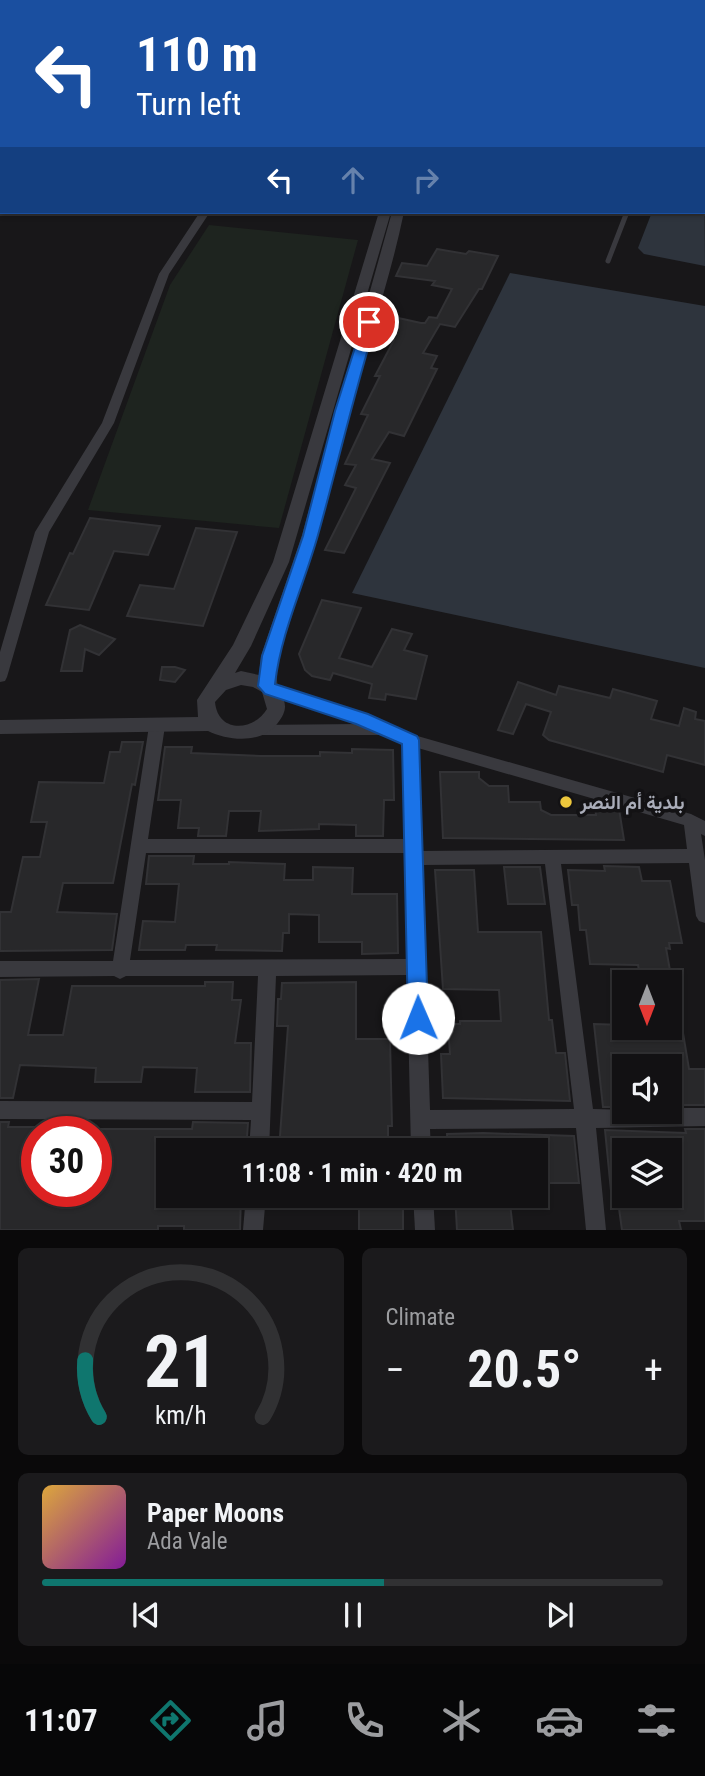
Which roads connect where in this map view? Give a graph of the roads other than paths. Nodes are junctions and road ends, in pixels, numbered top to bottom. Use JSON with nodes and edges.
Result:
{"nodes":[{"id":1,"x":204,"y":214,"type":"edge"},
{"id":2,"x":384,"y":214,"type":"edge"},
{"id":3,"x":398,"y":214,"type":"edge"},
{"id":4,"x":625,"y":214,"type":"edge"},
{"id":5,"x":608,"y":261,"type":"dead end"},
{"id":6,"x":0,"y":677,"type":"edge"},
{"id":7,"x":219,"y":685,"type":"junction"},
{"id":8,"x":269,"y":688,"type":"junction"},
{"id":9,"x":212,"y":724,"type":"junction"},
{"id":10,"x":157,"y":726,"type":"junction"},
{"id":11,"x":0,"y":727,"type":"edge"},
{"id":12,"x":385,"y":729,"type":"junction"},
{"id":13,"x":250,"y":732,"type":"junction"},
{"id":14,"x":410,"y":740,"type":"junction"},
{"id":15,"x":698,"y":825,"type":"edge"},
{"id":16,"x":138,"y":846,"type":"junction"},
{"id":17,"x":413,"y":852,"type":"junction"},
{"id":18,"x":552,"y":856,"type":"junction"},
{"id":19,"x":695,"y":856,"type":"junction"},
{"id":20,"x":705,"y":916,"type":"edge"},
{"id":21,"x":267,"y":967,"type":"junction"},
{"id":22,"x":417,"y":967,"type":"junction"},
{"id":23,"x":0,"y":969,"type":"edge"},
{"id":24,"x":120,"y":971,"type":"junction"},
{"id":25,"x":0,"y":1110,"type":"edge"},
{"id":26,"x":262,"y":1111,"type":"junction"},
{"id":27,"x":705,"y":1117,"type":"edge"},
{"id":28,"x":585,"y":1118,"type":"junction"},
{"id":29,"x":420,"y":1120,"type":"junction"},
{"id":30,"x":260,"y":1138,"type":"edge"},
{"id":31,"x":421,"y":1138,"type":"edge"},
{"id":32,"x":255,"y":1208,"type":"edge"},
{"id":33,"x":424,"y":1208,"type":"edge"},
{"id":34,"x":253,"y":1230,"type":"edge"},
{"id":35,"x":425,"y":1230,"type":"edge"},
{"id":36,"x":596,"y":1230,"type":"edge"}],
"edges":[{"from":1,"to":6,"type":"street"},
{"from":2,"to":7,"type":"street"},
{"from":3,"to":8,"type":"street"},
{"from":4,"to":5,"type":"lane"},
{"from":7,"to":8,"type":"street"},
{"from":7,"to":9,"type":"street"},
{"from":8,"to":12,"type":"street"},
{"from":8,"to":13,"type":"street"},
{"from":9,"to":10,"type":"street"},
{"from":9,"to":13,"type":"street"},
{"from":10,"to":11,"type":"street"},
{"from":10,"to":16,"type":"street"},
{"from":12,"to":13,"type":"street"},
{"from":12,"to":14,"type":"street"},
{"from":14,"to":15,"type":"street"},
{"from":14,"to":17,"type":"street"},
{"from":15,"to":19,"type":"street"},
{"from":16,"to":17,"type":"street"},
{"from":16,"to":24,"type":"street"},
{"from":17,"to":18,"type":"street"},
{"from":17,"to":22,"type":"street"},
{"from":18,"to":19,"type":"street"},
{"from":18,"to":28,"type":"street"},
{"from":19,"to":20,"type":"street"},
{"from":21,"to":22,"type":"street"},
{"from":21,"to":24,"type":"street"},
{"from":21,"to":26,"type":"street"},
{"from":22,"to":29,"type":"street"},
{"from":23,"to":24,"type":"street"},
{"from":25,"to":26,"type":"street"},
{"from":26,"to":30,"type":"street"},
{"from":27,"to":28,"type":"street"},
{"from":28,"to":29,"type":"street"},
{"from":28,"to":36,"type":"street"},
{"from":29,"to":31,"type":"street"},
{"from":32,"to":34,"type":"street"},
{"from":33,"to":35,"type":"street"}]}
